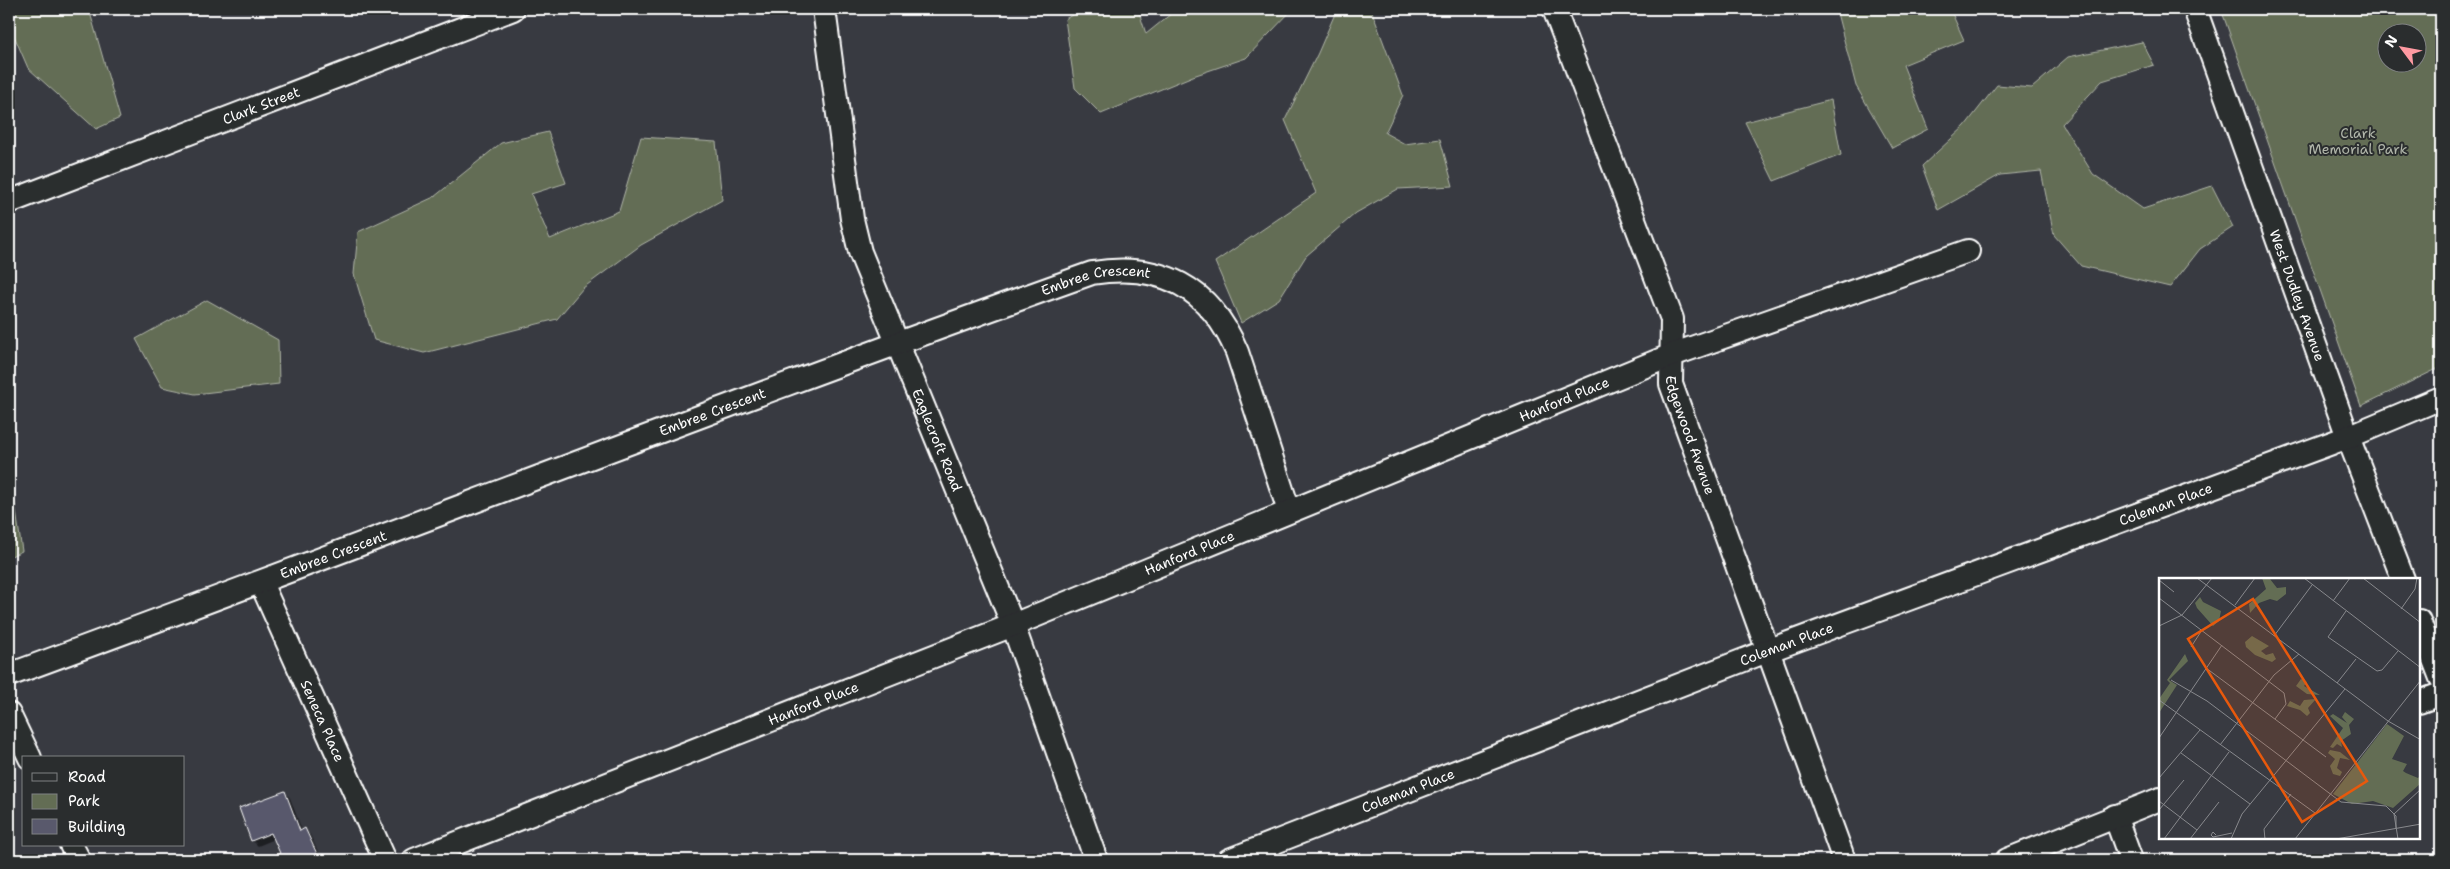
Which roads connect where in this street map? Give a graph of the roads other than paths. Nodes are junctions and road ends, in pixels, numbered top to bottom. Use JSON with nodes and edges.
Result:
{"nodes":[{"id":1,"x":513,"y":9,"type":"edge"},
{"id":2,"x":824,"y":9,"type":"edge"},
{"id":3,"x":1554,"y":9,"type":"edge"},
{"id":4,"x":2194,"y":9,"type":"edge"},
{"id":5,"x":481,"y":15,"type":"edge"},
{"id":6,"x":9,"y":202,"type":"edge"},
{"id":7,"x":1968,"y":251,"type":"dead end"},
{"id":8,"x":898,"y":342,"type":"junction"},
{"id":9,"x":1672,"y":356,"type":"junction"},
{"id":10,"x":2441,"y":398,"type":"edge"},
{"id":11,"x":2348,"y":437,"type":"junction"},
{"id":12,"x":1290,"y":510,"type":"junction"},
{"id":13,"x":2403,"y":578,"type":"edge"},
{"id":14,"x":261,"y":583,"type":"junction"},
{"id":15,"x":1012,"y":624,"type":"junction"},
{"id":16,"x":2420,"y":624,"type":"edge"},
{"id":17,"x":1767,"y":651,"type":"junction"},
{"id":18,"x":9,"y":675,"type":"edge"},
{"id":19,"x":2441,"y":678,"type":"edge"},
{"id":20,"x":2441,"y":694,"type":"edge"},
{"id":21,"x":2420,"y":702,"type":"edge"},
{"id":22,"x":9,"y":714,"type":"edge"},
{"id":23,"x":29,"y":756,"type":"edge"},
{"id":24,"x":2159,"y":799,"type":"edge"},
{"id":25,"x":2115,"y":816,"type":"junction"},
{"id":26,"x":71,"y":846,"type":"edge"},
{"id":27,"x":78,"y":860,"type":"edge"},
{"id":28,"x":385,"y":860,"type":"edge"},
{"id":29,"x":414,"y":860,"type":"edge"},
{"id":30,"x":1096,"y":860,"type":"edge"},
{"id":31,"x":1229,"y":860,"type":"edge"},
{"id":32,"x":1844,"y":860,"type":"edge"},
{"id":33,"x":2007,"y":860,"type":"edge"},
{"id":34,"x":2131,"y":860,"type":"edge"}],
"edges":[{"from":1,"to":5,"type":"street","name":"Clark Street"},
{"from":2,"to":8,"type":"street","name":"Eaglecroft Road"},
{"from":3,"to":9,"type":"street","name":"Edgewood Avenue"},
{"from":4,"to":11,"type":"street","name":"West Dudley Avenue"},
{"from":5,"to":6,"type":"street","name":"Clark Street"},
{"from":7,"to":9,"type":"street","name":"Hanford Place"},
{"from":8,"to":12,"type":"street","name":"Embree Crescent"},
{"from":8,"to":14,"type":"street","name":"Embree Crescent"},
{"from":8,"to":15,"type":"street","name":"Eaglecroft Road"},
{"from":9,"to":12,"type":"street","name":"Hanford Place"},
{"from":9,"to":17,"type":"street","name":"Edgewood Avenue"},
{"from":10,"to":11,"type":"street","name":"Coleman Place"},
{"from":11,"to":13,"type":"street","name":"West Dudley Avenue"},
{"from":11,"to":17,"type":"street","name":"Coleman Place"},
{"from":12,"to":15,"type":"street","name":"Hanford Place"},
{"from":14,"to":18,"type":"street","name":"Embree Crescent"},
{"from":14,"to":28,"type":"street","name":"Seneca Place"},
{"from":15,"to":29,"type":"street","name":"Hanford Place"},
{"from":15,"to":30,"type":"street","name":"Eaglecroft Road"},
{"from":16,"to":19,"type":"street"},
{"from":17,"to":31,"type":"street","name":"Coleman Place"},
{"from":17,"to":32,"type":"street","name":"Edgewood Avenue"},
{"from":20,"to":21,"type":"street"},
{"from":22,"to":23,"type":"street"},
{"from":24,"to":25,"type":"street"},
{"from":25,"to":33,"type":"street"},
{"from":25,"to":34,"type":"street"},
{"from":26,"to":27,"type":"street"}]}
